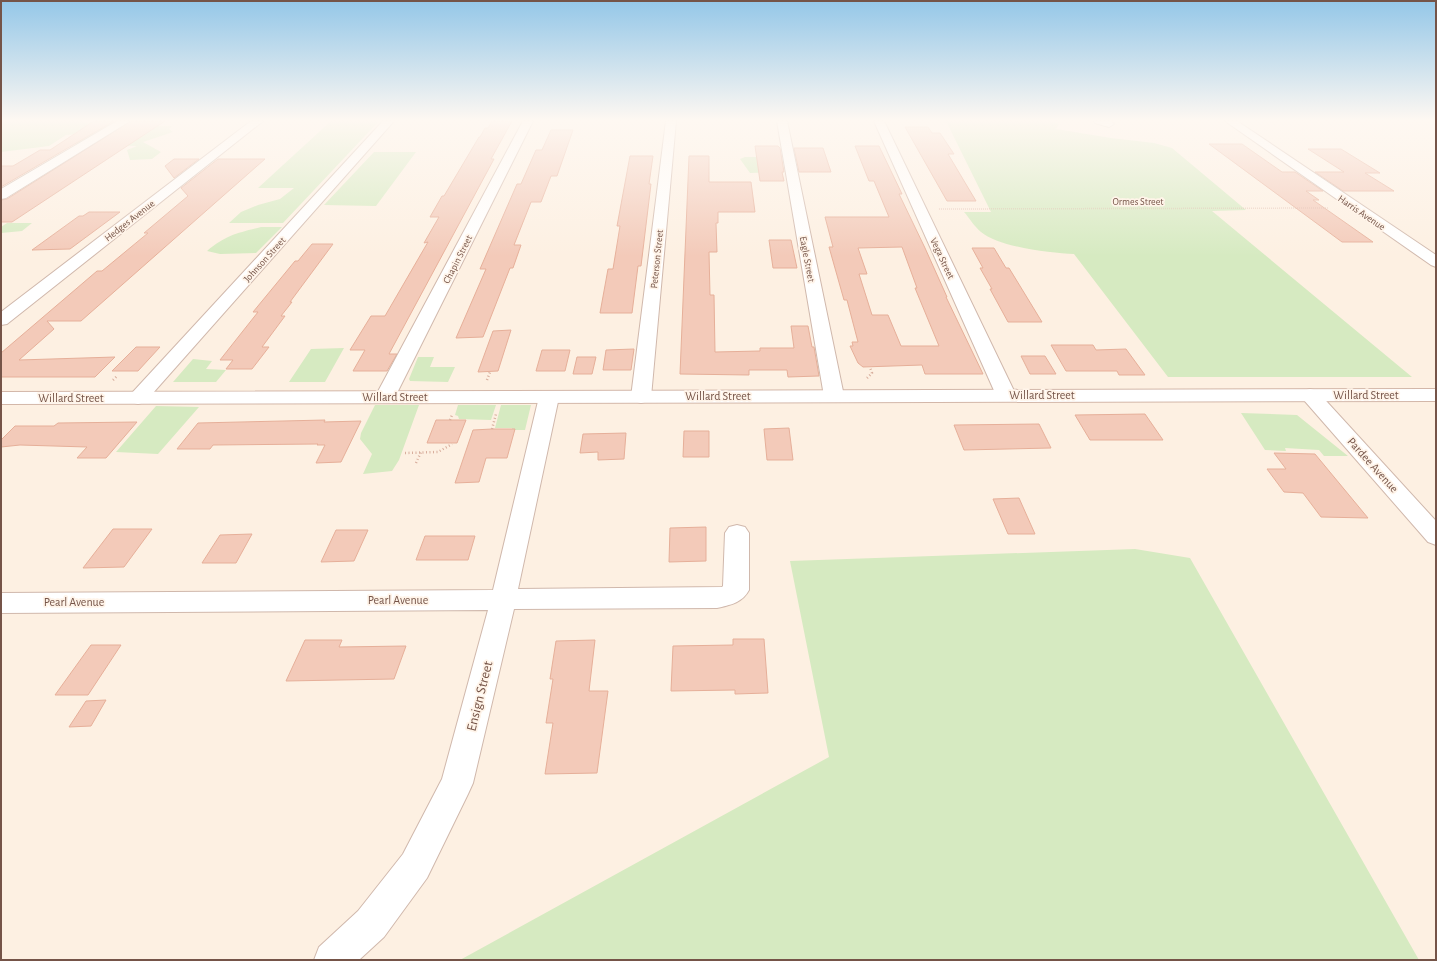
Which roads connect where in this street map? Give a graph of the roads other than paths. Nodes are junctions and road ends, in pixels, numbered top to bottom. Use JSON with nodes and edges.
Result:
{"nodes":[{"id":1,"x":50,"y":166,"type":"edge"},
{"id":2,"x":200,"y":166,"type":"edge"},
{"id":3,"x":349,"y":166,"type":"edge"},
{"id":4,"x":505,"y":166,"type":"edge"},
{"id":5,"x":666,"y":166,"type":"edge"},
{"id":6,"x":790,"y":166,"type":"edge"},
{"id":7,"x":900,"y":166,"type":"edge"},
{"id":8,"x":1295,"y":166,"type":"edge"},
{"id":9,"x":1,"y":195,"type":"edge"},
{"id":10,"x":1436,"y":262,"type":"edge"},
{"id":11,"x":1,"y":320,"type":"edge"},
{"id":12,"x":1006,"y":395,"type":"junction"},
{"id":13,"x":1310,"y":395,"type":"junction"},
{"id":14,"x":1436,"y":395,"type":"edge"},
{"id":15,"x":834,"y":396,"type":"junction"},
{"id":16,"x":385,"y":397,"type":"junction"},
{"id":17,"x":549,"y":397,"type":"junction"},
{"id":18,"x":641,"y":397,"type":"junction"},
{"id":19,"x":1,"y":398,"type":"edge"},
{"id":20,"x":138,"y":398,"type":"junction"},
{"id":21,"x":737,"y":533,"type":"dead end"},
{"id":22,"x":1436,"y":536,"type":"edge"},
{"id":23,"x":503,"y":600,"type":"junction"},
{"id":24,"x":1,"y":603,"type":"edge"},
{"id":25,"x":332,"y":960,"type":"edge"}],
"edges":[{"from":1,"to":9,"type":"street"},
{"from":2,"to":11,"type":"street","name":"Hedges Avenue"},
{"from":3,"to":20,"type":"street","name":"Johnson Street"},
{"from":4,"to":16,"type":"street","name":"Chapin Street"},
{"from":5,"to":18,"type":"street","name":"Peterson Street"},
{"from":6,"to":15,"type":"street","name":"Eagle Street"},
{"from":7,"to":12,"type":"street","name":"Vega Street"},
{"from":8,"to":10,"type":"street","name":"Harris Avenue"},
{"from":12,"to":13,"type":"street","name":"Willard Street"},
{"from":12,"to":15,"type":"street","name":"Willard Street"},
{"from":13,"to":14,"type":"street","name":"Willard Street"},
{"from":13,"to":22,"type":"street","name":"Pardee Avenue"},
{"from":15,"to":18,"type":"street","name":"Willard Street"},
{"from":16,"to":17,"type":"street","name":"Willard Street"},
{"from":16,"to":20,"type":"street","name":"Willard Street"},
{"from":17,"to":18,"type":"street","name":"Willard Street"},
{"from":17,"to":23,"type":"street","name":"Ensign Street"},
{"from":19,"to":20,"type":"street","name":"Willard Street"},
{"from":21,"to":23,"type":"street","name":"Pearl Avenue"},
{"from":23,"to":24,"type":"street","name":"Pearl Avenue"},
{"from":23,"to":25,"type":"street","name":"Ensign Street"}]}
